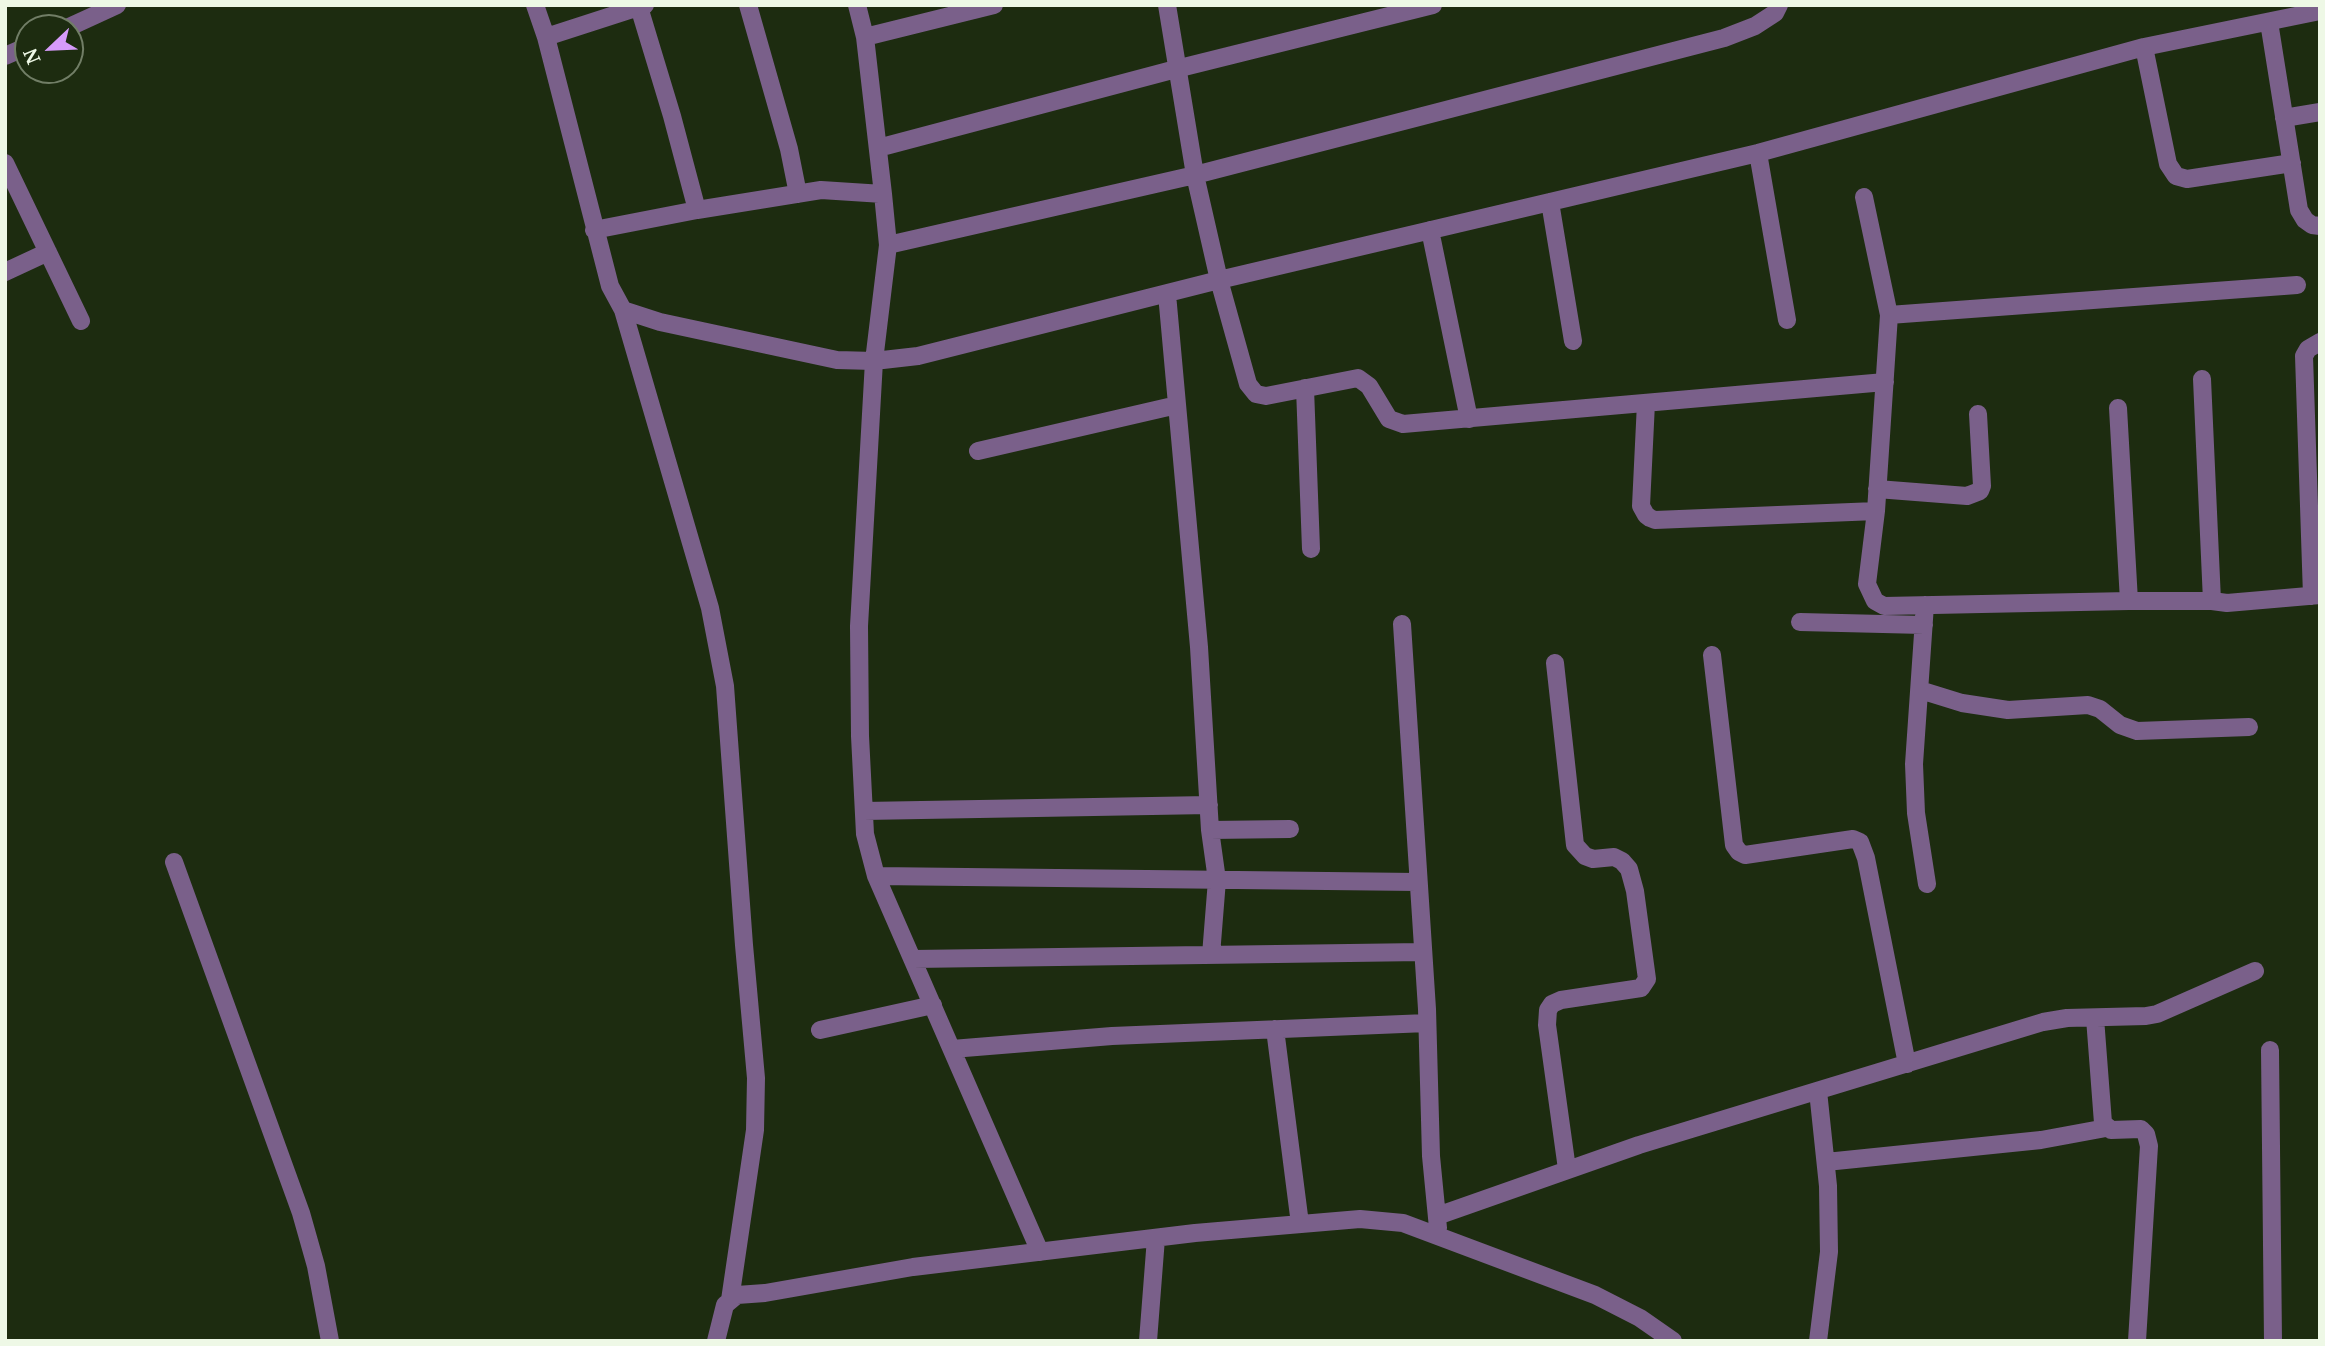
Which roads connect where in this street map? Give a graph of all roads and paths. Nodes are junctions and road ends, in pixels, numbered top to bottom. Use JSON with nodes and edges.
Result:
{"nodes":[{"id":1,"x":117,"y":5,"type":"edge"},
{"id":2,"x":535,"y":5,"type":"edge"},
{"id":3,"x":748,"y":5,"type":"edge"},
{"id":4,"x":857,"y":5,"type":"edge"},
{"id":5,"x":994,"y":5,"type":"edge"},
{"id":6,"x":1167,"y":5,"type":"edge"},
{"id":7,"x":1433,"y":5,"type":"edge"},
{"id":8,"x":1779,"y":5,"type":"edge"},
{"id":9,"x":642,"y":6,"type":"edge"},
{"id":10,"x":2320,"y":11,"type":"edge"},
{"id":11,"x":84,"y":20,"type":"edge"},
{"id":12,"x":2269,"y":22,"type":"junction"},
{"id":13,"x":546,"y":37,"type":"junction"},
{"id":14,"x":865,"y":37,"type":"junction"},
{"id":15,"x":2144,"y":47,"type":"junction"},
{"id":16,"x":1176,"y":69,"type":"junction"},
{"id":17,"x":2320,"y":112,"type":"edge"},
{"id":18,"x":2284,"y":118,"type":"junction"},
{"id":19,"x":878,"y":148,"type":"junction"},
{"id":20,"x":1758,"y":153,"type":"junction"},
{"id":21,"x":5,"y":163,"type":"edge"},
{"id":22,"x":2292,"y":163,"type":"junction"},
{"id":23,"x":1195,"y":174,"type":"junction"},
{"id":24,"x":799,"y":194,"type":"junction"},
{"id":25,"x":883,"y":194,"type":"junction"},
{"id":26,"x":1864,"y":197,"type":"dead end"},
{"id":27,"x":1550,"y":202,"type":"junction"},
{"id":28,"x":697,"y":210,"type":"junction"},
{"id":29,"x":2320,"y":226,"type":"edge"},
{"id":30,"x":594,"y":230,"type":"junction"},
{"id":31,"x":1430,"y":230,"type":"junction"},
{"id":32,"x":888,"y":245,"type":"junction"},
{"id":33,"x":48,"y":252,"type":"junction"},
{"id":34,"x":5,"y":272,"type":"edge"},
{"id":35,"x":1219,"y":280,"type":"junction"},
{"id":36,"x":2297,"y":285,"type":"dead end"},
{"id":37,"x":1167,"y":293,"type":"junction"},
{"id":38,"x":623,"y":310,"type":"junction"},
{"id":39,"x":1889,"y":316,"type":"junction"},
{"id":40,"x":1787,"y":320,"type":"dead end"},
{"id":41,"x":81,"y":321,"type":"dead end"},
{"id":42,"x":1573,"y":341,"type":"dead end"},
{"id":43,"x":2320,"y":342,"type":"edge"},
{"id":44,"x":874,"y":361,"type":"junction"},
{"id":45,"x":2202,"y":379,"type":"dead end"},
{"id":46,"x":1885,"y":382,"type":"junction"},
{"id":47,"x":1306,"y":388,"type":"junction"},
{"id":48,"x":1646,"y":403,"type":"junction"},
{"id":49,"x":1177,"y":405,"type":"junction"},
{"id":50,"x":2118,"y":408,"type":"dead end"},
{"id":51,"x":1978,"y":414,"type":"dead end"},
{"id":52,"x":1469,"y":419,"type":"junction"},
{"id":53,"x":978,"y":451,"type":"dead end"},
{"id":54,"x":1877,"y":489,"type":"junction"},
{"id":55,"x":1875,"y":511,"type":"junction"},
{"id":56,"x":1311,"y":549,"type":"dead end"},
{"id":57,"x":2316,"y":596,"type":"edge"},
{"id":58,"x":2129,"y":601,"type":"junction"},
{"id":59,"x":2212,"y":601,"type":"junction"},
{"id":60,"x":1925,"y":605,"type":"junction"},
{"id":61,"x":1800,"y":621,"type":"dead end"},
{"id":62,"x":1402,"y":624,"type":"dead end"},
{"id":63,"x":1924,"y":625,"type":"junction"},
{"id":64,"x":1712,"y":655,"type":"dead end"},
{"id":65,"x":1555,"y":663,"type":"dead end"},
{"id":66,"x":1920,"y":690,"type":"junction"},
{"id":67,"x":2249,"y":727,"type":"dead end"},
{"id":68,"x":1209,"y":805,"type":"junction"},
{"id":69,"x":864,"y":811,"type":"junction"},
{"id":70,"x":1290,"y":829,"type":"dead end"},
{"id":71,"x":1210,"y":830,"type":"junction"},
{"id":72,"x":174,"y":862,"type":"dead end"},
{"id":73,"x":876,"y":876,"type":"junction"},
{"id":74,"x":1217,"y":880,"type":"junction"},
{"id":75,"x":1417,"y":882,"type":"junction"},
{"id":76,"x":1927,"y":884,"type":"dead end"},
{"id":77,"x":1422,"y":952,"type":"junction"},
{"id":78,"x":1211,"y":955,"type":"junction"},
{"id":79,"x":913,"y":960,"type":"junction"},
{"id":80,"x":2255,"y":971,"type":"dead end"},
{"id":81,"x":933,"y":1005,"type":"junction"},
{"id":82,"x":2095,"y":1018,"type":"junction"},
{"id":83,"x":1427,"y":1023,"type":"junction"},
{"id":84,"x":1275,"y":1029,"type":"junction"},
{"id":85,"x":820,"y":1030,"type":"dead end"},
{"id":86,"x":951,"y":1049,"type":"junction"},
{"id":87,"x":2270,"y":1050,"type":"dead end"},
{"id":88,"x":1907,"y":1064,"type":"junction"},
{"id":89,"x":1818,"y":1091,"type":"junction"},
{"id":90,"x":2106,"y":1128,"type":"junction"},
{"id":91,"x":1826,"y":1162,"type":"junction"},
{"id":92,"x":1567,"y":1169,"type":"junction"},
{"id":93,"x":1437,"y":1216,"type":"junction"},
{"id":94,"x":1300,"y":1224,"type":"junction"},
{"id":95,"x":1438,"y":1235,"type":"junction"},
{"id":96,"x":1156,"y":1238,"type":"junction"},
{"id":97,"x":1040,"y":1252,"type":"junction"},
{"id":98,"x":730,"y":1300,"type":"junction"},
{"id":99,"x":330,"y":1341,"type":"edge"},
{"id":100,"x":716,"y":1341,"type":"edge"},
{"id":101,"x":1148,"y":1341,"type":"edge"},
{"id":102,"x":1674,"y":1341,"type":"edge"},
{"id":103,"x":1818,"y":1341,"type":"edge"},
{"id":104,"x":2137,"y":1341,"type":"edge"},
{"id":105,"x":2273,"y":1341,"type":"edge"}],
"edges":[{"from":1,"to":11,"type":"street"},
{"from":2,"to":13,"type":"street"},
{"from":3,"to":24,"type":"street"},
{"from":4,"to":14,"type":"street"},
{"from":5,"to":14,"type":"street"},
{"from":6,"to":16,"type":"street"},
{"from":7,"to":16,"type":"street"},
{"from":8,"to":23,"type":"street"},
{"from":9,"to":13,"type":"street"},
{"from":9,"to":28,"type":"street"},
{"from":10,"to":12,"type":"street"},
{"from":12,"to":15,"type":"street"},
{"from":12,"to":18,"type":"street"},
{"from":13,"to":30,"type":"street"},
{"from":14,"to":19,"type":"street"},
{"from":15,"to":20,"type":"street"},
{"from":15,"to":22,"type":"street"},
{"from":16,"to":19,"type":"street"},
{"from":16,"to":23,"type":"street"},
{"from":17,"to":18,"type":"street"},
{"from":18,"to":22,"type":"street"},
{"from":19,"to":25,"type":"street"},
{"from":20,"to":27,"type":"street"},
{"from":20,"to":40,"type":"street"},
{"from":21,"to":33,"type":"street"},
{"from":22,"to":29,"type":"street"},
{"from":23,"to":32,"type":"street"},
{"from":23,"to":35,"type":"street"},
{"from":24,"to":25,"type":"street"},
{"from":24,"to":28,"type":"street"},
{"from":25,"to":32,"type":"street"},
{"from":26,"to":39,"type":"street"},
{"from":27,"to":31,"type":"street"},
{"from":27,"to":42,"type":"street"},
{"from":28,"to":30,"type":"street"},
{"from":30,"to":38,"type":"street"},
{"from":31,"to":35,"type":"street"},
{"from":31,"to":52,"type":"street"},
{"from":32,"to":44,"type":"street"},
{"from":33,"to":34,"type":"street"},
{"from":33,"to":41,"type":"street"},
{"from":35,"to":37,"type":"street"},
{"from":35,"to":47,"type":"street"},
{"from":36,"to":39,"type":"street"},
{"from":37,"to":44,"type":"street"},
{"from":37,"to":49,"type":"street"},
{"from":38,"to":44,"type":"street"},
{"from":38,"to":98,"type":"street"},
{"from":39,"to":46,"type":"street"},
{"from":43,"to":57,"type":"street"},
{"from":44,"to":69,"type":"street"},
{"from":45,"to":59,"type":"street"},
{"from":46,"to":48,"type":"street"},
{"from":46,"to":54,"type":"street"},
{"from":47,"to":52,"type":"street"},
{"from":47,"to":56,"type":"street"},
{"from":48,"to":52,"type":"street"},
{"from":48,"to":55,"type":"street"},
{"from":49,"to":53,"type":"street"},
{"from":49,"to":68,"type":"street"},
{"from":50,"to":58,"type":"street"},
{"from":51,"to":54,"type":"street"},
{"from":54,"to":55,"type":"street"},
{"from":55,"to":60,"type":"street"},
{"from":57,"to":59,"type":"street"},
{"from":58,"to":59,"type":"street"},
{"from":58,"to":60,"type":"street"},
{"from":60,"to":63,"type":"street"},
{"from":61,"to":63,"type":"street"},
{"from":62,"to":75,"type":"street"},
{"from":63,"to":66,"type":"street"},
{"from":64,"to":88,"type":"street"},
{"from":65,"to":92,"type":"street"},
{"from":66,"to":67,"type":"street"},
{"from":66,"to":76,"type":"street"},
{"from":68,"to":69,"type":"street"},
{"from":68,"to":71,"type":"street"},
{"from":69,"to":73,"type":"street"},
{"from":70,"to":71,"type":"street"},
{"from":71,"to":74,"type":"street"},
{"from":72,"to":99,"type":"street"},
{"from":73,"to":74,"type":"street"},
{"from":73,"to":79,"type":"street"},
{"from":74,"to":75,"type":"street"},
{"from":74,"to":78,"type":"street"},
{"from":75,"to":77,"type":"street"},
{"from":77,"to":78,"type":"street"},
{"from":77,"to":83,"type":"street"},
{"from":78,"to":79,"type":"street"},
{"from":79,"to":81,"type":"street"},
{"from":80,"to":82,"type":"street"},
{"from":81,"to":85,"type":"street"},
{"from":81,"to":86,"type":"street"},
{"from":82,"to":88,"type":"street"},
{"from":82,"to":90,"type":"street"},
{"from":83,"to":84,"type":"street"},
{"from":83,"to":93,"type":"street"},
{"from":84,"to":86,"type":"street"},
{"from":84,"to":94,"type":"street"},
{"from":86,"to":97,"type":"street"},
{"from":87,"to":105,"type":"street"},
{"from":88,"to":89,"type":"street"},
{"from":89,"to":91,"type":"street"},
{"from":89,"to":92,"type":"street"},
{"from":90,"to":91,"type":"street"},
{"from":90,"to":104,"type":"street"},
{"from":91,"to":103,"type":"street"},
{"from":92,"to":93,"type":"street"},
{"from":93,"to":95,"type":"street"},
{"from":94,"to":95,"type":"street"},
{"from":94,"to":96,"type":"street"},
{"from":95,"to":102,"type":"street"},
{"from":96,"to":97,"type":"street"},
{"from":96,"to":101,"type":"street"},
{"from":97,"to":98,"type":"street"},
{"from":98,"to":100,"type":"street"}]}
